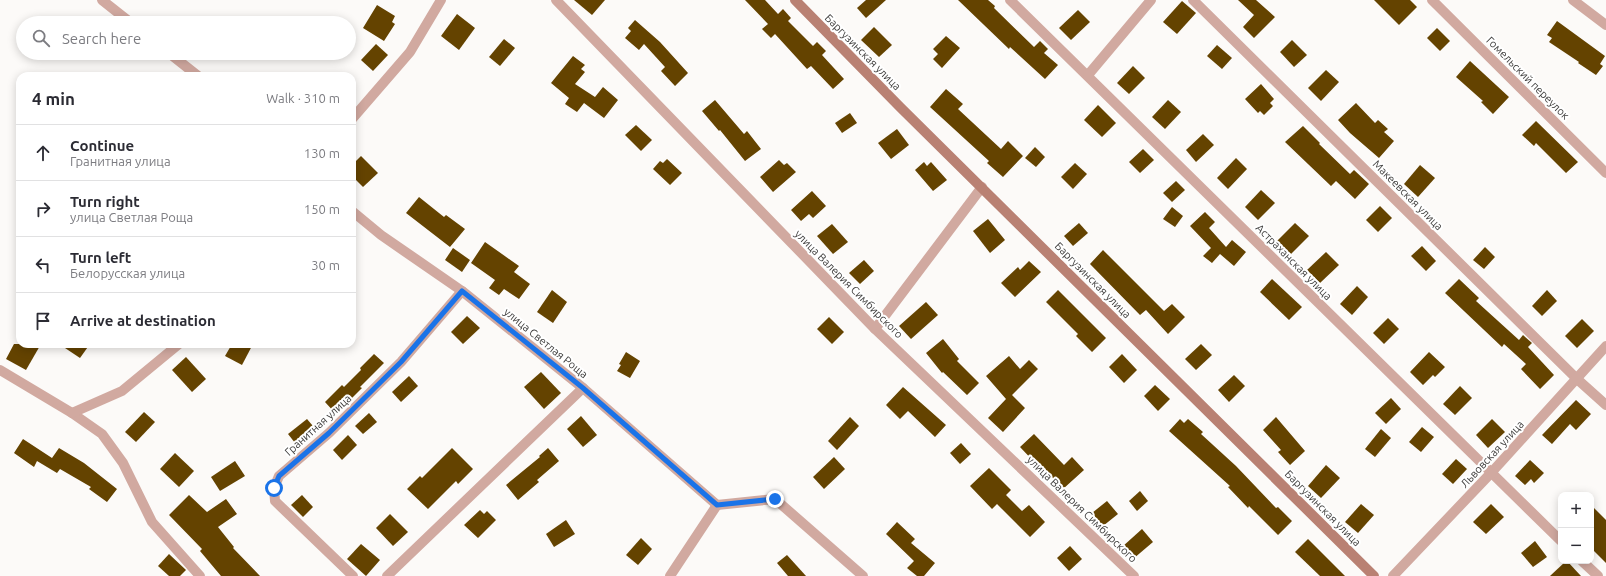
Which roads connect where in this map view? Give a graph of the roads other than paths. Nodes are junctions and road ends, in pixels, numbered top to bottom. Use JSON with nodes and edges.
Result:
{"nodes":[{"id":1,"x":102,"y":0,"type":"edge"},
{"id":2,"x":441,"y":0,"type":"edge"},
{"id":3,"x":556,"y":0,"type":"edge"},
{"id":4,"x":795,"y":0,"type":"edge"},
{"id":5,"x":1010,"y":0,"type":"edge"},
{"id":6,"x":1151,"y":0,"type":"edge"},
{"id":7,"x":1194,"y":0,"type":"edge"},
{"id":8,"x":1432,"y":0,"type":"edge"},
{"id":9,"x":1572,"y":0,"type":"edge"},
{"id":10,"x":122,"y":16,"type":"edge"},
{"id":11,"x":1606,"y":25,"type":"edge"},
{"id":12,"x":178,"y":60,"type":"edge"},
{"id":13,"x":193,"y":72,"type":"edge"},
{"id":14,"x":1088,"y":76,"type":"junction"},
{"id":15,"x":356,"y":114,"type":"edge"},
{"id":16,"x":1606,"y":173,"type":"edge"},
{"id":17,"x":982,"y":187,"type":"junction"},
{"id":18,"x":356,"y":214,"type":"edge"},
{"id":19,"x":462,"y":291,"type":"junction"},
{"id":20,"x":875,"y":329,"type":"junction"},
{"id":21,"x":1606,"y":346,"type":"edge"},
{"id":22,"x":174,"y":348,"type":"edge"},
{"id":23,"x":0,"y":370,"type":"edge"},
{"id":24,"x":1577,"y":379,"type":"junction"},
{"id":25,"x":583,"y":388,"type":"junction"},
{"id":26,"x":1606,"y":405,"type":"edge"},
{"id":27,"x":72,"y":412,"type":"junction"},
{"id":28,"x":1491,"y":473,"type":"junction"},
{"id":29,"x":717,"y":505,"type":"junction"},
{"id":30,"x":1558,"y":537,"type":"edge"},
{"id":31,"x":1585,"y":564,"type":"edge"},
{"id":32,"x":200,"y":576,"type":"edge"},
{"id":33,"x":353,"y":576,"type":"edge"},
{"id":34,"x":387,"y":576,"type":"edge"},
{"id":35,"x":670,"y":576,"type":"edge"},
{"id":36,"x":863,"y":576,"type":"edge"},
{"id":37,"x":1134,"y":576,"type":"edge"},
{"id":38,"x":1374,"y":576,"type":"edge"},
{"id":39,"x":1393,"y":576,"type":"edge"},
{"id":40,"x":1598,"y":576,"type":"edge"}],
"edges":[{"from":1,"to":10,"type":"street"},
{"from":2,"to":15,"type":"street"},
{"from":3,"to":20,"type":"street","name":"улица Валерия Симбирского"},
{"from":4,"to":17,"type":"street","name":"Баргузинская улица"},
{"from":5,"to":14,"type":"street","name":"Астраханская улица"},
{"from":6,"to":14,"type":"street"},
{"from":7,"to":24,"type":"street","name":"Макеевская улица"},
{"from":8,"to":16,"type":"street","name":"Гомельский переулок"},
{"from":9,"to":11,"type":"street"},
{"from":12,"to":13,"type":"street"},
{"from":14,"to":28,"type":"street","name":"Астраханская улица"},
{"from":17,"to":20,"type":"street"},
{"from":17,"to":38,"type":"street","name":"Баргузинская улица"},
{"from":18,"to":19,"type":"street","name":"улица Светлая Роща"},
{"from":19,"to":25,"type":"street","name":"улица Светлая Роща"},
{"from":19,"to":33,"type":"street","name":"Гранитная улица"},
{"from":20,"to":37,"type":"street","name":"улица Валерия Симбирского"},
{"from":21,"to":24,"type":"street","name":"Львовская улица"},
{"from":22,"to":27,"type":"street"},
{"from":23,"to":27,"type":"street"},
{"from":24,"to":26,"type":"street","name":"Макеевская улица"},
{"from":24,"to":28,"type":"street","name":"Львовская улица"},
{"from":25,"to":29,"type":"street","name":"улица Светлая Роща"},
{"from":25,"to":34,"type":"street"},
{"from":27,"to":32,"type":"street"},
{"from":28,"to":30,"type":"street","name":"Астраханская улица"},
{"from":28,"to":39,"type":"street","name":"Львовская улица"},
{"from":29,"to":35,"type":"street"},
{"from":29,"to":36,"type":"street"},
{"from":31,"to":40,"type":"street"}]}
